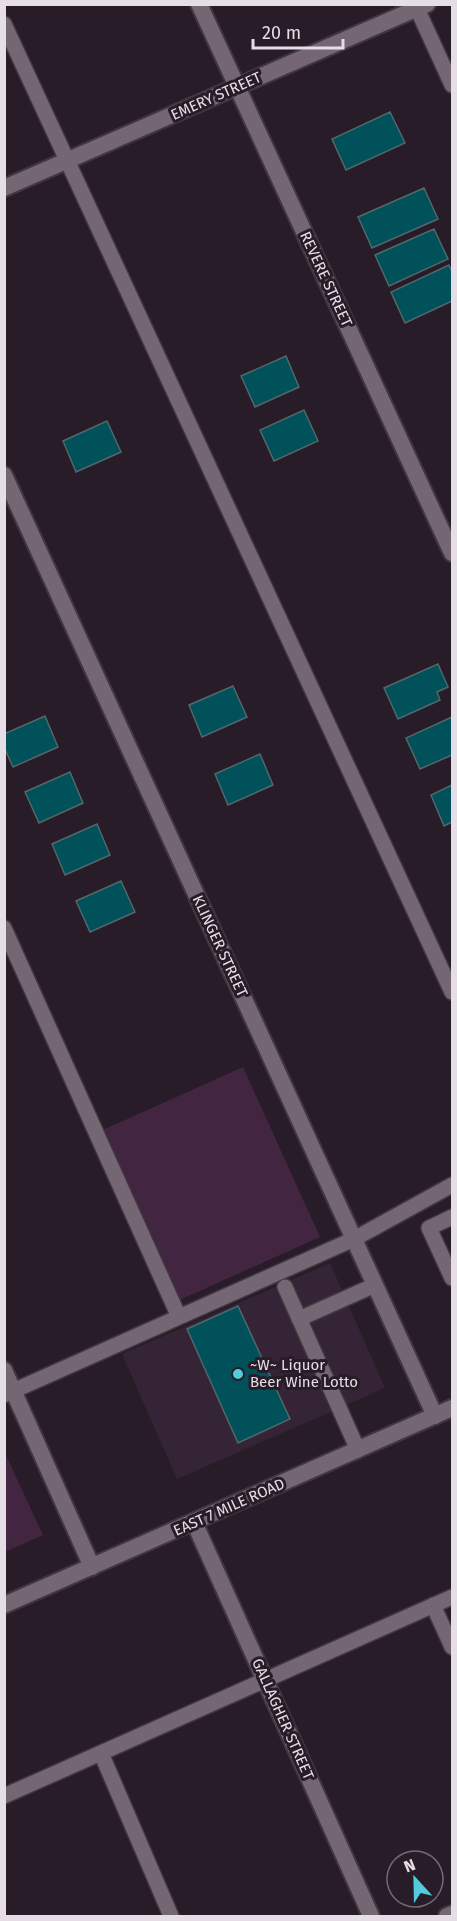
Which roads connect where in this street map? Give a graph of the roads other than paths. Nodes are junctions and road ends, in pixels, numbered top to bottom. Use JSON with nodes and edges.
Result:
{"nodes":[{"id":1,"x":199,"y":4,"type":"edge"},
{"id":2,"x":420,"y":6,"type":"edge"},
{"id":3,"x":4,"y":24,"type":"edge"},
{"id":4,"x":453,"y":85,"type":"edge"},
{"id":5,"x":237,"y":87,"type":"junction"},
{"id":6,"x":67,"y":161,"type":"junction"},
{"id":7,"x":4,"y":188,"type":"edge"},
{"id":8,"x":4,"y":475,"type":"edge"},
{"id":9,"x":453,"y":553,"type":"edge"},
{"id":10,"x":4,"y":928,"type":"edge"},
{"id":11,"x":453,"y":992,"type":"edge"},
{"id":12,"x":453,"y":1185,"type":"edge"},
{"id":13,"x":453,"y":1217,"type":"edge"},
{"id":14,"x":354,"y":1239,"type":"junction"},
{"id":15,"x":453,"y":1278,"type":"edge"},
{"id":16,"x":375,"y":1285,"type":"junction"},
{"id":17,"x":285,"y":1287,"type":"dead end"},
{"id":18,"x":179,"y":1317,"type":"junction"},
{"id":19,"x":299,"y":1319,"type":"junction"},
{"id":20,"x":4,"y":1371,"type":"edge"},
{"id":21,"x":9,"y":1393,"type":"edge"},
{"id":22,"x":453,"y":1408,"type":"edge"},
{"id":23,"x":435,"y":1416,"type":"junction"},
{"id":24,"x":358,"y":1450,"type":"junction"},
{"id":25,"x":194,"y":1522,"type":"junction"},
{"id":26,"x":93,"y":1567,"type":"junction"},
{"id":27,"x":453,"y":1597,"type":"edge"},
{"id":28,"x":4,"y":1605,"type":"edge"},
{"id":29,"x":433,"y":1605,"type":"junction"},
{"id":30,"x":453,"y":1647,"type":"edge"},
{"id":31,"x":265,"y":1680,"type":"junction"},
{"id":32,"x":100,"y":1753,"type":"junction"},
{"id":33,"x":4,"y":1796,"type":"edge"},
{"id":34,"x":453,"y":1914,"type":"edge"},
{"id":35,"x":171,"y":1917,"type":"edge"},
{"id":36,"x":371,"y":1917,"type":"edge"},
{"id":37,"x":447,"y":1917,"type":"edge"}],
"edges":[{"from":1,"to":5,"type":"street","name":"REVERE STREET"},
{"from":2,"to":4,"type":"lane"},
{"from":2,"to":5,"type":"street","name":"EMERY STREET"},
{"from":3,"to":6,"type":"lane"},
{"from":5,"to":6,"type":"street","name":"EMERY STREET"},
{"from":5,"to":9,"type":"street","name":"REVERE STREET"},
{"from":6,"to":7,"type":"street","name":"EMERY STREET"},
{"from":6,"to":11,"type":"lane"},
{"from":8,"to":14,"type":"street","name":"KLINGER STREET"},
{"from":10,"to":18,"type":"lane"},
{"from":12,"to":14,"type":"lane"},
{"from":13,"to":15,"type":"lane"},
{"from":14,"to":16,"type":"street","name":"KLINGER STREET"},
{"from":14,"to":18,"type":"lane"},
{"from":16,"to":19,"type":"lane"},
{"from":16,"to":23,"type":"street","name":"KLINGER STREET"},
{"from":17,"to":19,"type":"lane"},
{"from":18,"to":21,"type":"lane"},
{"from":19,"to":24,"type":"lane"},
{"from":20,"to":21,"type":"street"},
{"from":21,"to":26,"type":"street"},
{"from":22,"to":23,"type":"street","name":"EAST 7 MILE ROAD"},
{"from":23,"to":24,"type":"street","name":"EAST 7 MILE ROAD"},
{"from":24,"to":25,"type":"street","name":"EAST 7 MILE ROAD"},
{"from":25,"to":26,"type":"street","name":"EAST 7 MILE ROAD"},
{"from":25,"to":31,"type":"street","name":"GALLAGHER STREET"},
{"from":26,"to":28,"type":"street","name":"EAST 7 MILE ROAD"},
{"from":27,"to":29,"type":"lane"},
{"from":29,"to":30,"type":"lane"},
{"from":29,"to":31,"type":"lane"},
{"from":31,"to":32,"type":"lane"},
{"from":31,"to":36,"type":"street","name":"GALLAGHER STREET"},
{"from":32,"to":33,"type":"lane"},
{"from":32,"to":35,"type":"lane"},
{"from":34,"to":37,"type":"street"}]}
